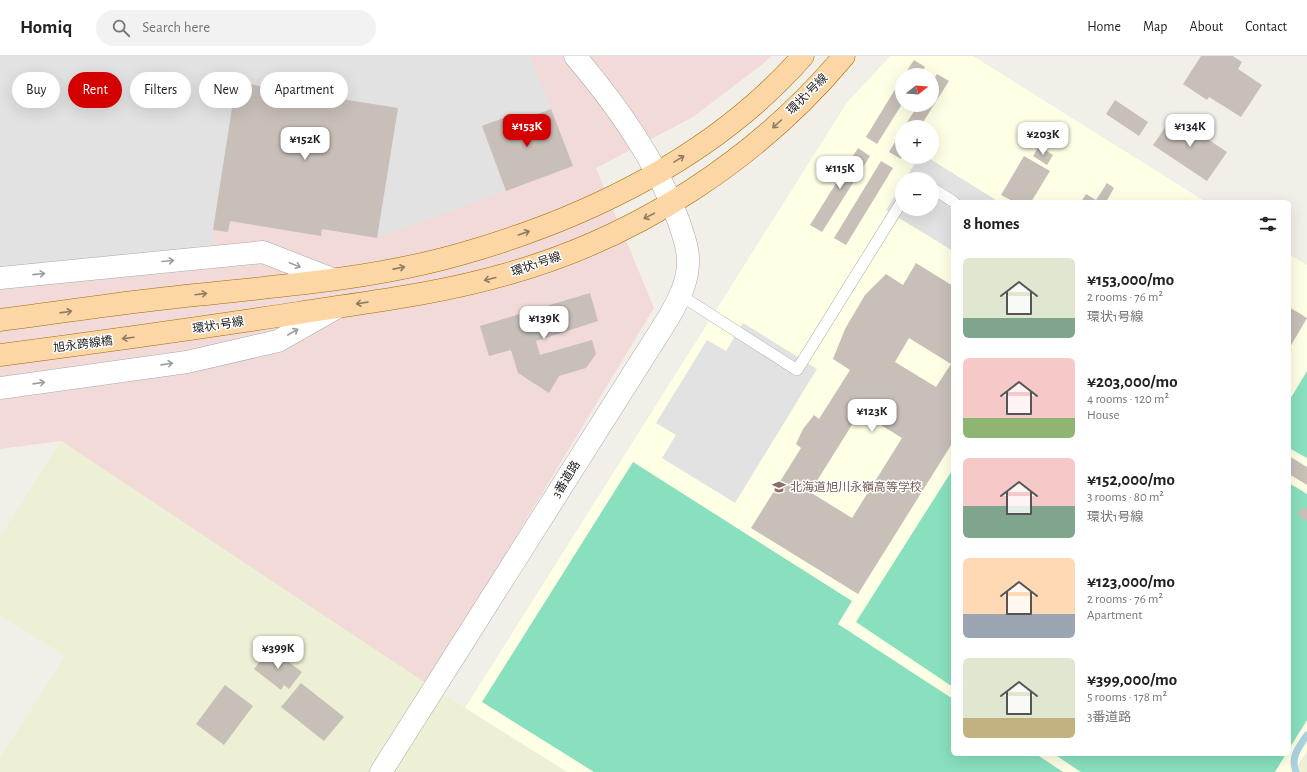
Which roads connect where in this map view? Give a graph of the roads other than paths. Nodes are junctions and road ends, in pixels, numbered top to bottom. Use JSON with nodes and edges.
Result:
{"nodes":[{"id":1,"x":575,"y":56,"type":"edge"},
{"id":2,"x":803,"y":56,"type":"edge"},
{"id":3,"x":844,"y":56,"type":"edge"},
{"id":4,"x":656,"y":173,"type":"junction"},
{"id":5,"x":939,"y":192,"type":"edge"},
{"id":6,"x":951,"y":200,"type":"edge"},
{"id":7,"x":672,"y":203,"type":"junction"},
{"id":8,"x":895,"y":212,"type":"edge"},
{"id":9,"x":0,"y":278,"type":"edge"},
{"id":10,"x":332,"y":279,"type":"junction"},
{"id":11,"x":680,"y":295,"type":"junction"},
{"id":12,"x":338,"y":306,"type":"junction"},
{"id":13,"x":0,"y":320,"type":"edge"},
{"id":14,"x":166,"y":333,"type":"joint"},
{"id":15,"x":0,"y":354,"type":"edge"},
{"id":16,"x":0,"y":388,"type":"edge"},
{"id":17,"x":381,"y":772,"type":"edge"}],
"edges":[{"from":1,"to":4,"type":"street","name":"3番道路"},
{"from":4,"to":2,"type":"main road","one_way":true},
{"from":3,"to":7,"type":"main road","name":"環状1号線","one_way":true},
{"from":4,"to":7,"type":"street","name":"3番道路"},
{"from":10,"to":4,"type":"main road","one_way":true},
{"from":5,"to":6,"type":"lane"},
{"from":7,"to":11,"type":"street","name":"3番道路"},
{"from":7,"to":12,"type":"main road","name":"環状1号線","one_way":true},
{"from":8,"to":11,"type":"lane"},
{"from":9,"to":10,"type":"street","one_way":true},
{"from":13,"to":10,"type":"main road","one_way":true},
{"from":11,"to":17,"type":"street","name":"3番道路"},
{"from":12,"to":14,"type":"main road","name":"環状1号線"},
{"from":16,"to":12,"type":"street","one_way":true},
{"from":14,"to":15,"type":"main road","name":"旭永跨線橋","one_way":true}]}
